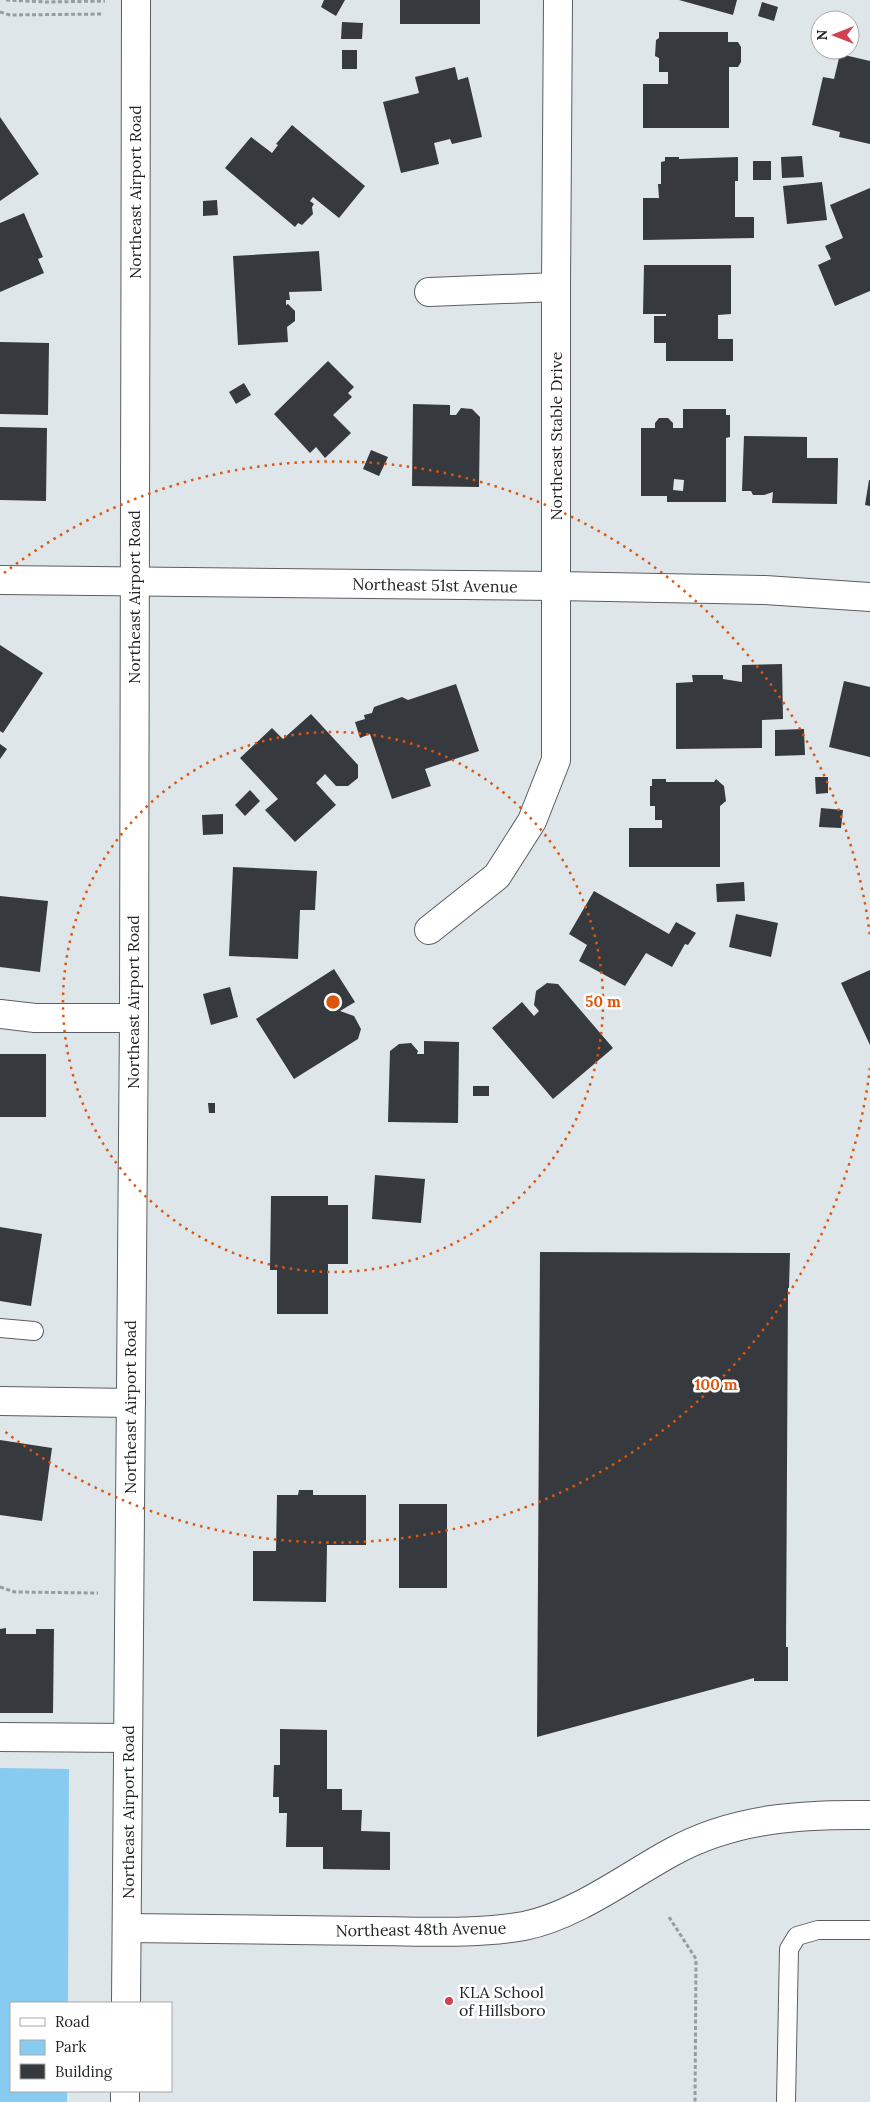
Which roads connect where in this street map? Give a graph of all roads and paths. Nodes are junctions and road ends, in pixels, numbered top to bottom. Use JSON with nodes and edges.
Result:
{"nodes":[{"id":1,"x":6,"y":0,"type":"edge"},
{"id":2,"x":558,"y":0,"type":"edge"},
{"id":3,"x":111,"y":1,"type":"edge"},
{"id":4,"x":136,"y":7,"type":"edge"},
{"id":5,"x":0,"y":12,"type":"edge"},
{"id":6,"x":556,"y":286,"type":"junction"},
{"id":7,"x":429,"y":292,"type":"dead end"},
{"id":8,"x":0,"y":580,"type":"edge"},
{"id":9,"x":134,"y":581,"type":"junction"},
{"id":10,"x":556,"y":586,"type":"junction"},
{"id":11,"x":870,"y":597,"type":"edge"},
{"id":12,"x":429,"y":930,"type":"dead end"},
{"id":13,"x":0,"y":1014,"type":"edge"},
{"id":14,"x":134,"y":1018,"type":"junction"},
{"id":15,"x":0,"y":1328,"type":"edge"},
{"id":16,"x":34,"y":1332,"type":"dead end"},
{"id":17,"x":0,"y":1401,"type":"edge"},
{"id":18,"x":131,"y":1403,"type":"junction"},
{"id":19,"x":0,"y":1587,"type":"edge"},
{"id":20,"x":129,"y":1593,"type":"junction"},
{"id":21,"x":0,"y":1736,"type":"edge"},
{"id":22,"x":128,"y":1738,"type":"junction"},
{"id":23,"x":870,"y":1815,"type":"edge"},
{"id":24,"x":668,"y":1917,"type":"dead end"},
{"id":25,"x":127,"y":1928,"type":"junction"},
{"id":26,"x":870,"y":1930,"type":"edge"},
{"id":27,"x":126,"y":2002,"type":"edge"},
{"id":28,"x":695,"y":2102,"type":"edge"},
{"id":29,"x":786,"y":2102,"type":"edge"}],
"edges":[{"from":1,"to":3,"type":"path"},
{"from":2,"to":6,"type":"street","name":"Northeast Stable Drive"},
{"from":4,"to":5,"type":"path"},
{"from":4,"to":9,"type":"street","name":"Northeast Airport Road"},
{"from":6,"to":7,"type":"street"},
{"from":6,"to":10,"type":"street","name":"Northeast Stable Drive"},
{"from":8,"to":9,"type":"street","name":"Northeast 51st Avenue"},
{"from":9,"to":10,"type":"street","name":"Northeast 51st Avenue"},
{"from":9,"to":14,"type":"street","name":"Northeast Airport Road"},
{"from":10,"to":11,"type":"street","name":"Northeast 51st Avenue"},
{"from":10,"to":12,"type":"street","name":"Northeast Stable Drive"},
{"from":13,"to":14,"type":"street"},
{"from":14,"to":18,"type":"street","name":"Northeast Airport Road"},
{"from":15,"to":16,"type":"lane"},
{"from":17,"to":18,"type":"street"},
{"from":18,"to":20,"type":"street","name":"Northeast Airport Road"},
{"from":19,"to":20,"type":"path"},
{"from":20,"to":22,"type":"street","name":"Northeast Airport Road"},
{"from":21,"to":22,"type":"street"},
{"from":22,"to":25,"type":"street","name":"Northeast Airport Road"},
{"from":23,"to":25,"type":"street","name":"Northeast 48th Avenue"},
{"from":24,"to":28,"type":"path"},
{"from":25,"to":27,"type":"street","name":"Northeast Airport Road"},
{"from":26,"to":29,"type":"lane"}]}
